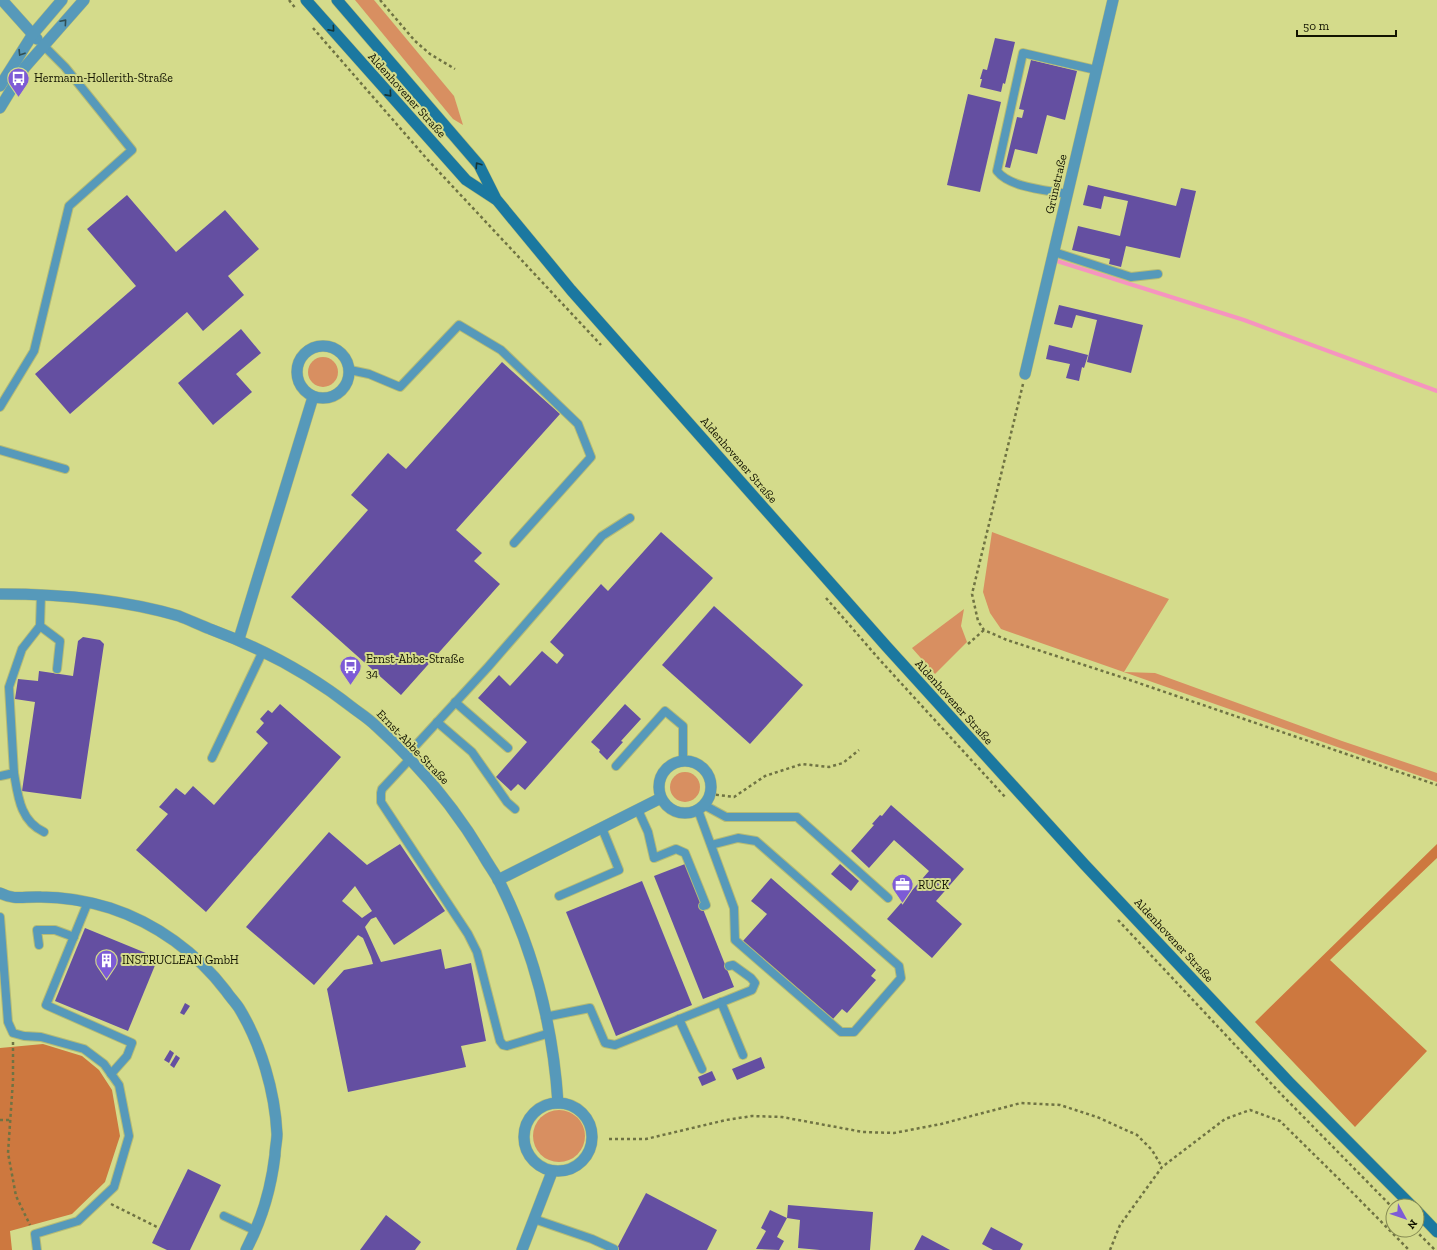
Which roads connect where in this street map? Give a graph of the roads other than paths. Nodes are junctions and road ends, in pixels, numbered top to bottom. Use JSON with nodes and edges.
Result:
{"nodes":[{"id":1,"x":1,"y":0,"type":"edge"},
{"id":2,"x":62,"y":0,"type":"edge"},
{"id":3,"x":84,"y":0,"type":"edge"},
{"id":4,"x":306,"y":0,"type":"edge"},
{"id":5,"x":336,"y":0,"type":"edge"},
{"id":6,"x":1113,"y":0,"type":"edge"},
{"id":7,"x":32,"y":34,"type":"junction"},
{"id":8,"x":43,"y":45,"type":"junction"},
{"id":9,"x":1096,"y":70,"type":"junction"},
{"id":10,"x":0,"y":86,"type":"edge"},
{"id":11,"x":0,"y":108,"type":"edge"},
{"id":12,"x":1067,"y":194,"type":"junction"},
{"id":13,"x":496,"y":199,"type":"junction"},
{"id":14,"x":1054,"y":252,"type":"junction"},
{"id":15,"x":1158,"y":274,"type":"dead end"},
{"id":16,"x":350,"y":370,"type":"junction"},
{"id":17,"x":1025,"y":374,"type":"road end"},
{"id":18,"x":313,"y":397,"type":"junction"},
{"id":19,"x":0,"y":407,"type":"edge"},
{"id":20,"x":0,"y":450,"type":"edge"},
{"id":21,"x":65,"y":469,"type":"dead end"},
{"id":22,"x":630,"y":518,"type":"dead end"},
{"id":23,"x":514,"y":543,"type":"dead end"},
{"id":24,"x":0,"y":594,"type":"edge"},
{"id":25,"x":41,"y":594,"type":"junction"},
{"id":26,"x":40,"y":626,"type":"junction"},
{"id":27,"x":239,"y":639,"type":"junction"},
{"id":28,"x":263,"y":651,"type":"junction"},
{"id":29,"x":56,"y":669,"type":"dead end"},
{"id":30,"x":455,"y":702,"type":"junction"},
{"id":31,"x":437,"y":722,"type":"junction"},
{"id":32,"x":508,"y":748,"type":"dead end"},
{"id":33,"x":212,"y":758,"type":"dead end"},
{"id":34,"x":408,"y":758,"type":"junction"},
{"id":35,"x":683,"y":760,"type":"junction"},
{"id":36,"x":616,"y":766,"type":"dead end"},
{"id":37,"x":14,"y":773,"type":"junction"},
{"id":38,"x":0,"y":776,"type":"edge"},
{"id":39,"x":661,"y":798,"type":"junction"},
{"id":40,"x":701,"y":807,"type":"junction"},
{"id":41,"x":515,"y":809,"type":"dead end"},
{"id":42,"x":638,"y":810,"type":"junction"},
{"id":43,"x":602,"y":828,"type":"junction"},
{"id":44,"x":44,"y":832,"type":"dead end"},
{"id":45,"x":711,"y":845,"type":"junction"},
{"id":46,"x":498,"y":880,"type":"junction"},
{"id":47,"x":0,"y":893,"type":"edge"},
{"id":48,"x":559,"y":896,"type":"dead end"},
{"id":49,"x":888,"y":898,"type":"dead end"},
{"id":50,"x":88,"y":902,"type":"junction"},
{"id":51,"x":703,"y":906,"type":"dead end"},
{"id":52,"x":0,"y":917,"type":"edge"},
{"id":53,"x":74,"y":937,"type":"junction"},
{"id":54,"x":40,"y":945,"type":"dead end"},
{"id":55,"x":729,"y":966,"type":"dead end"},
{"id":56,"x":721,"y":1002,"type":"junction"},
{"id":57,"x":545,"y":1017,"type":"junction"},
{"id":58,"x":679,"y":1019,"type":"junction"},
{"id":59,"x":550,"y":1033,"type":"junction"},
{"id":60,"x":744,"y":1055,"type":"dead end"},
{"id":61,"x":702,"y":1069,"type":"dead end"},
{"id":62,"x":111,"y":1074,"type":"junction"},
{"id":63,"x":558,"y":1103,"type":"junction"},
{"id":64,"x":552,"y":1172,"type":"junction"},
{"id":65,"x":1404,"y":1198,"type":"edge"},
{"id":66,"x":224,"y":1216,"type":"dead end"},
{"id":67,"x":534,"y":1219,"type":"junction"},
{"id":68,"x":1425,"y":1219,"type":"edge"},
{"id":69,"x":256,"y":1231,"type":"junction"},
{"id":70,"x":1437,"y":1232,"type":"edge"},
{"id":71,"x":614,"y":1249,"type":"dead end"},
{"id":72,"x":37,"y":1250,"type":"edge"},
{"id":73,"x":246,"y":1250,"type":"edge"},
{"id":74,"x":522,"y":1250,"type":"edge"}],
"edges":[{"from":1,"to":7,"type":"street"},
{"from":2,"to":7,"type":"street"},
{"from":8,"to":3,"type":"street","one_way":true},
{"from":4,"to":13,"type":"main road","name":"Aldenhovener Straße","one_way":true},
{"from":13,"to":5,"type":"main road","name":"Aldenhovener Straße","one_way":true},
{"from":6,"to":9,"type":"street","name":"Grünstraße"},
{"from":7,"to":8,"type":"street"},
{"from":7,"to":10,"type":"street","one_way":true},
{"from":8,"to":11,"type":"street"},
{"from":8,"to":19,"type":"lane"},
{"from":9,"to":12,"type":"street","name":"Grünstraße"},
{"from":9,"to":12,"type":"lane"},
{"from":12,"to":14,"type":"street","name":"Grünstraße"},
{"from":13,"to":65,"type":"main road","name":"Aldenhovener Straße"},
{"from":14,"to":15,"type":"lane"},
{"from":14,"to":17,"type":"street","name":"Grünstraße"},
{"from":16,"to":18,"type":"street"},
{"from":16,"to":18,"type":"street"},
{"from":16,"to":23,"type":"lane"},
{"from":18,"to":27,"type":"street"},
{"from":20,"to":21,"type":"lane"},
{"from":22,"to":30,"type":"lane"},
{"from":24,"to":25,"type":"street","name":"Ernst-Abbe-Straße"},
{"from":25,"to":26,"type":"lane"},
{"from":25,"to":27,"type":"street","name":"Ernst-Abbe-Straße"},
{"from":26,"to":29,"type":"lane"},
{"from":26,"to":37,"type":"lane"},
{"from":27,"to":28,"type":"street","name":"Ernst-Abbe-Straße"},
{"from":28,"to":33,"type":"lane"},
{"from":28,"to":34,"type":"street","name":"Ernst-Abbe-Straße"},
{"from":30,"to":31,"type":"lane"},
{"from":30,"to":32,"type":"lane"},
{"from":31,"to":34,"type":"lane"},
{"from":31,"to":41,"type":"lane"},
{"from":34,"to":46,"type":"street","name":"Ernst-Abbe-Straße"},
{"from":34,"to":59,"type":"lane"},
{"from":35,"to":36,"type":"lane"},
{"from":35,"to":39,"type":"street"},
{"from":35,"to":40,"type":"street"},
{"from":37,"to":38,"type":"lane"},
{"from":37,"to":44,"type":"lane"},
{"from":39,"to":40,"type":"street"},
{"from":39,"to":42,"type":"street"},
{"from":40,"to":45,"type":"lane"},
{"from":40,"to":49,"type":"lane"},
{"from":42,"to":43,"type":"street"},
{"from":42,"to":51,"type":"lane"},
{"from":43,"to":46,"type":"street"},
{"from":43,"to":48,"type":"lane"},
{"from":45,"to":45,"type":"lane"},
{"from":46,"to":57,"type":"street","name":"Ernst-Abbe-Straße"},
{"from":47,"to":50,"type":"street"},
{"from":50,"to":53,"type":"lane"},
{"from":50,"to":69,"type":"street"},
{"from":52,"to":62,"type":"lane"},
{"from":53,"to":54,"type":"lane"},
{"from":53,"to":62,"type":"lane"},
{"from":55,"to":56,"type":"lane"},
{"from":56,"to":58,"type":"lane"},
{"from":56,"to":60,"type":"lane"},
{"from":57,"to":58,"type":"lane"},
{"from":57,"to":59,"type":"street","name":"Ernst-Abbe-Straße"},
{"from":58,"to":61,"type":"lane"},
{"from":59,"to":63,"type":"street","name":"Ernst-Abbe-Straße"},
{"from":62,"to":72,"type":"lane"},
{"from":63,"to":64,"type":"street"},
{"from":63,"to":64,"type":"street"},
{"from":64,"to":67,"type":"street"},
{"from":66,"to":69,"type":"lane"},
{"from":67,"to":71,"type":"lane"},
{"from":67,"to":74,"type":"street"},
{"from":68,"to":70,"type":"main road"},
{"from":69,"to":73,"type":"street"}]}
